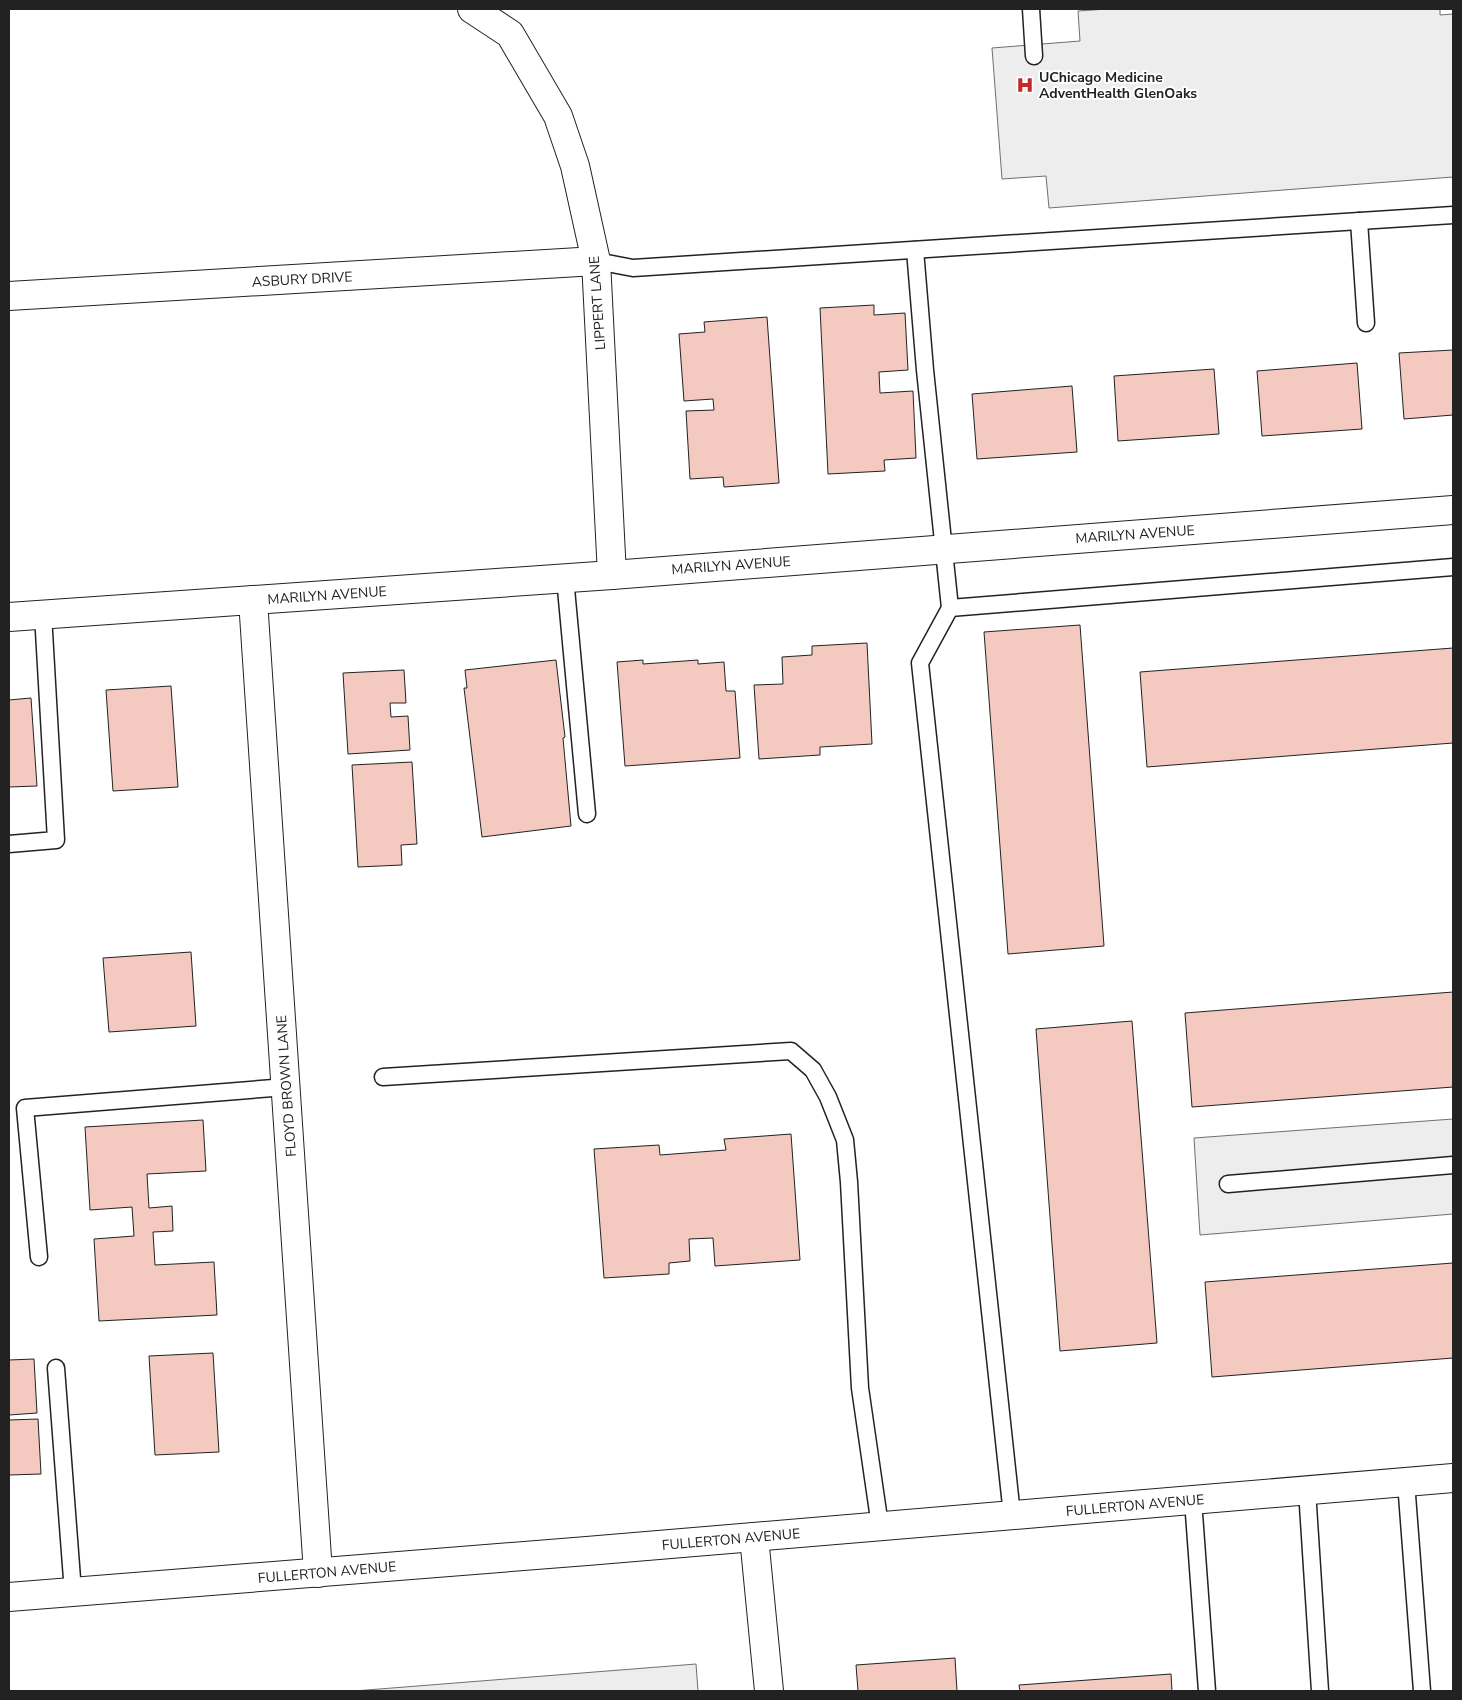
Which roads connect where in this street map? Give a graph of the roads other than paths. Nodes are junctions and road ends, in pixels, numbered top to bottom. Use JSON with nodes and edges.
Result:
{"nodes":[{"id":1,"x":472,"y":9,"type":"edge"},
{"id":2,"x":1031,"y":9,"type":"edge"},
{"id":3,"x":1034,"y":56,"type":"dead end"},
{"id":4,"x":1453,"y":215,"type":"edge"},
{"id":5,"x":1359,"y":221,"type":"junction"},
{"id":6,"x":915,"y":250,"type":"junction"},
{"id":7,"x":596,"y":261,"type":"junction"},
{"id":8,"x":9,"y":296,"type":"edge"},
{"id":9,"x":1366,"y":322,"type":"dead end"},
{"id":10,"x":1453,"y":510,"type":"edge"},
{"id":11,"x":943,"y":549,"type":"junction"},
{"id":12,"x":1453,"y":567,"type":"edge"},
{"id":13,"x":612,"y":575,"type":"junction"},
{"id":14,"x":565,"y":578,"type":"junction"},
{"id":15,"x":254,"y":600,"type":"junction"},
{"id":16,"x":950,"y":608,"type":"junction"},
{"id":17,"x":43,"y":614,"type":"junction"},
{"id":18,"x":9,"y":617,"type":"edge"},
{"id":19,"x":587,"y":814,"type":"dead end"},
{"id":20,"x":9,"y":844,"type":"edge"},
{"id":21,"x":383,"y":1076,"type":"dead end"},
{"id":22,"x":286,"y":1087,"type":"junction"},
{"id":23,"x":1453,"y":1165,"type":"edge"},
{"id":24,"x":1228,"y":1184,"type":"dead end"},
{"id":25,"x":39,"y":1257,"type":"dead end"},
{"id":26,"x":56,"y":1368,"type":"dead end"},
{"id":27,"x":1453,"y":1478,"type":"edge"},
{"id":28,"x":1406,"y":1482,"type":"junction"},
{"id":29,"x":1307,"y":1490,"type":"junction"},
{"id":30,"x":1193,"y":1500,"type":"junction"},
{"id":31,"x":1012,"y":1515,"type":"junction"},
{"id":32,"x":880,"y":1526,"type":"junction"},
{"id":33,"x":754,"y":1537,"type":"junction"},
{"id":34,"x":318,"y":1573,"type":"junction"},
{"id":35,"x":73,"y":1592,"type":"junction"},
{"id":36,"x":9,"y":1597,"type":"edge"},
{"id":37,"x":769,"y":1691,"type":"edge"},
{"id":38,"x":1207,"y":1691,"type":"edge"},
{"id":39,"x":1320,"y":1691,"type":"edge"},
{"id":40,"x":1422,"y":1691,"type":"edge"}],
"edges":[{"from":1,"to":7,"type":"street","name":"LIPPERT LANE"},
{"from":2,"to":3,"type":"lane"},
{"from":4,"to":5,"type":"lane"},
{"from":5,"to":6,"type":"lane"},
{"from":5,"to":9,"type":"lane"},
{"from":6,"to":7,"type":"lane"},
{"from":6,"to":11,"type":"lane"},
{"from":7,"to":8,"type":"street","name":"ASBURY DRIVE"},
{"from":7,"to":13,"type":"street","name":"LIPPERT LANE"},
{"from":10,"to":11,"type":"street","name":"MARILYN AVENUE"},
{"from":11,"to":13,"type":"street","name":"MARILYN AVENUE"},
{"from":11,"to":16,"type":"lane"},
{"from":12,"to":16,"type":"lane"},
{"from":13,"to":14,"type":"street","name":"MARILYN AVENUE"},
{"from":14,"to":15,"type":"street","name":"MARILYN AVENUE"},
{"from":14,"to":19,"type":"lane"},
{"from":15,"to":17,"type":"street","name":"MARILYN AVENUE"},
{"from":15,"to":22,"type":"street","name":"FLOYD BROWN LANE"},
{"from":16,"to":31,"type":"lane"},
{"from":17,"to":18,"type":"street","name":"MARILYN AVENUE"},
{"from":17,"to":20,"type":"lane"},
{"from":21,"to":32,"type":"lane"},
{"from":22,"to":25,"type":"lane"},
{"from":22,"to":34,"type":"street","name":"FLOYD BROWN LANE"},
{"from":23,"to":24,"type":"lane"},
{"from":26,"to":35,"type":"lane"},
{"from":27,"to":28,"type":"street","name":"FULLERTON AVENUE"},
{"from":28,"to":29,"type":"street","name":"FULLERTON AVENUE"},
{"from":28,"to":40,"type":"lane"},
{"from":29,"to":30,"type":"street","name":"FULLERTON AVENUE"},
{"from":29,"to":39,"type":"lane"},
{"from":30,"to":31,"type":"street","name":"FULLERTON AVENUE"},
{"from":30,"to":38,"type":"lane"},
{"from":31,"to":32,"type":"street","name":"FULLERTON AVENUE"},
{"from":32,"to":33,"type":"street","name":"FULLERTON AVENUE"},
{"from":33,"to":34,"type":"street","name":"FULLERTON AVENUE"},
{"from":33,"to":37,"type":"street"},
{"from":34,"to":35,"type":"street","name":"FULLERTON AVENUE"},
{"from":35,"to":36,"type":"street","name":"FULLERTON AVENUE"}]}
